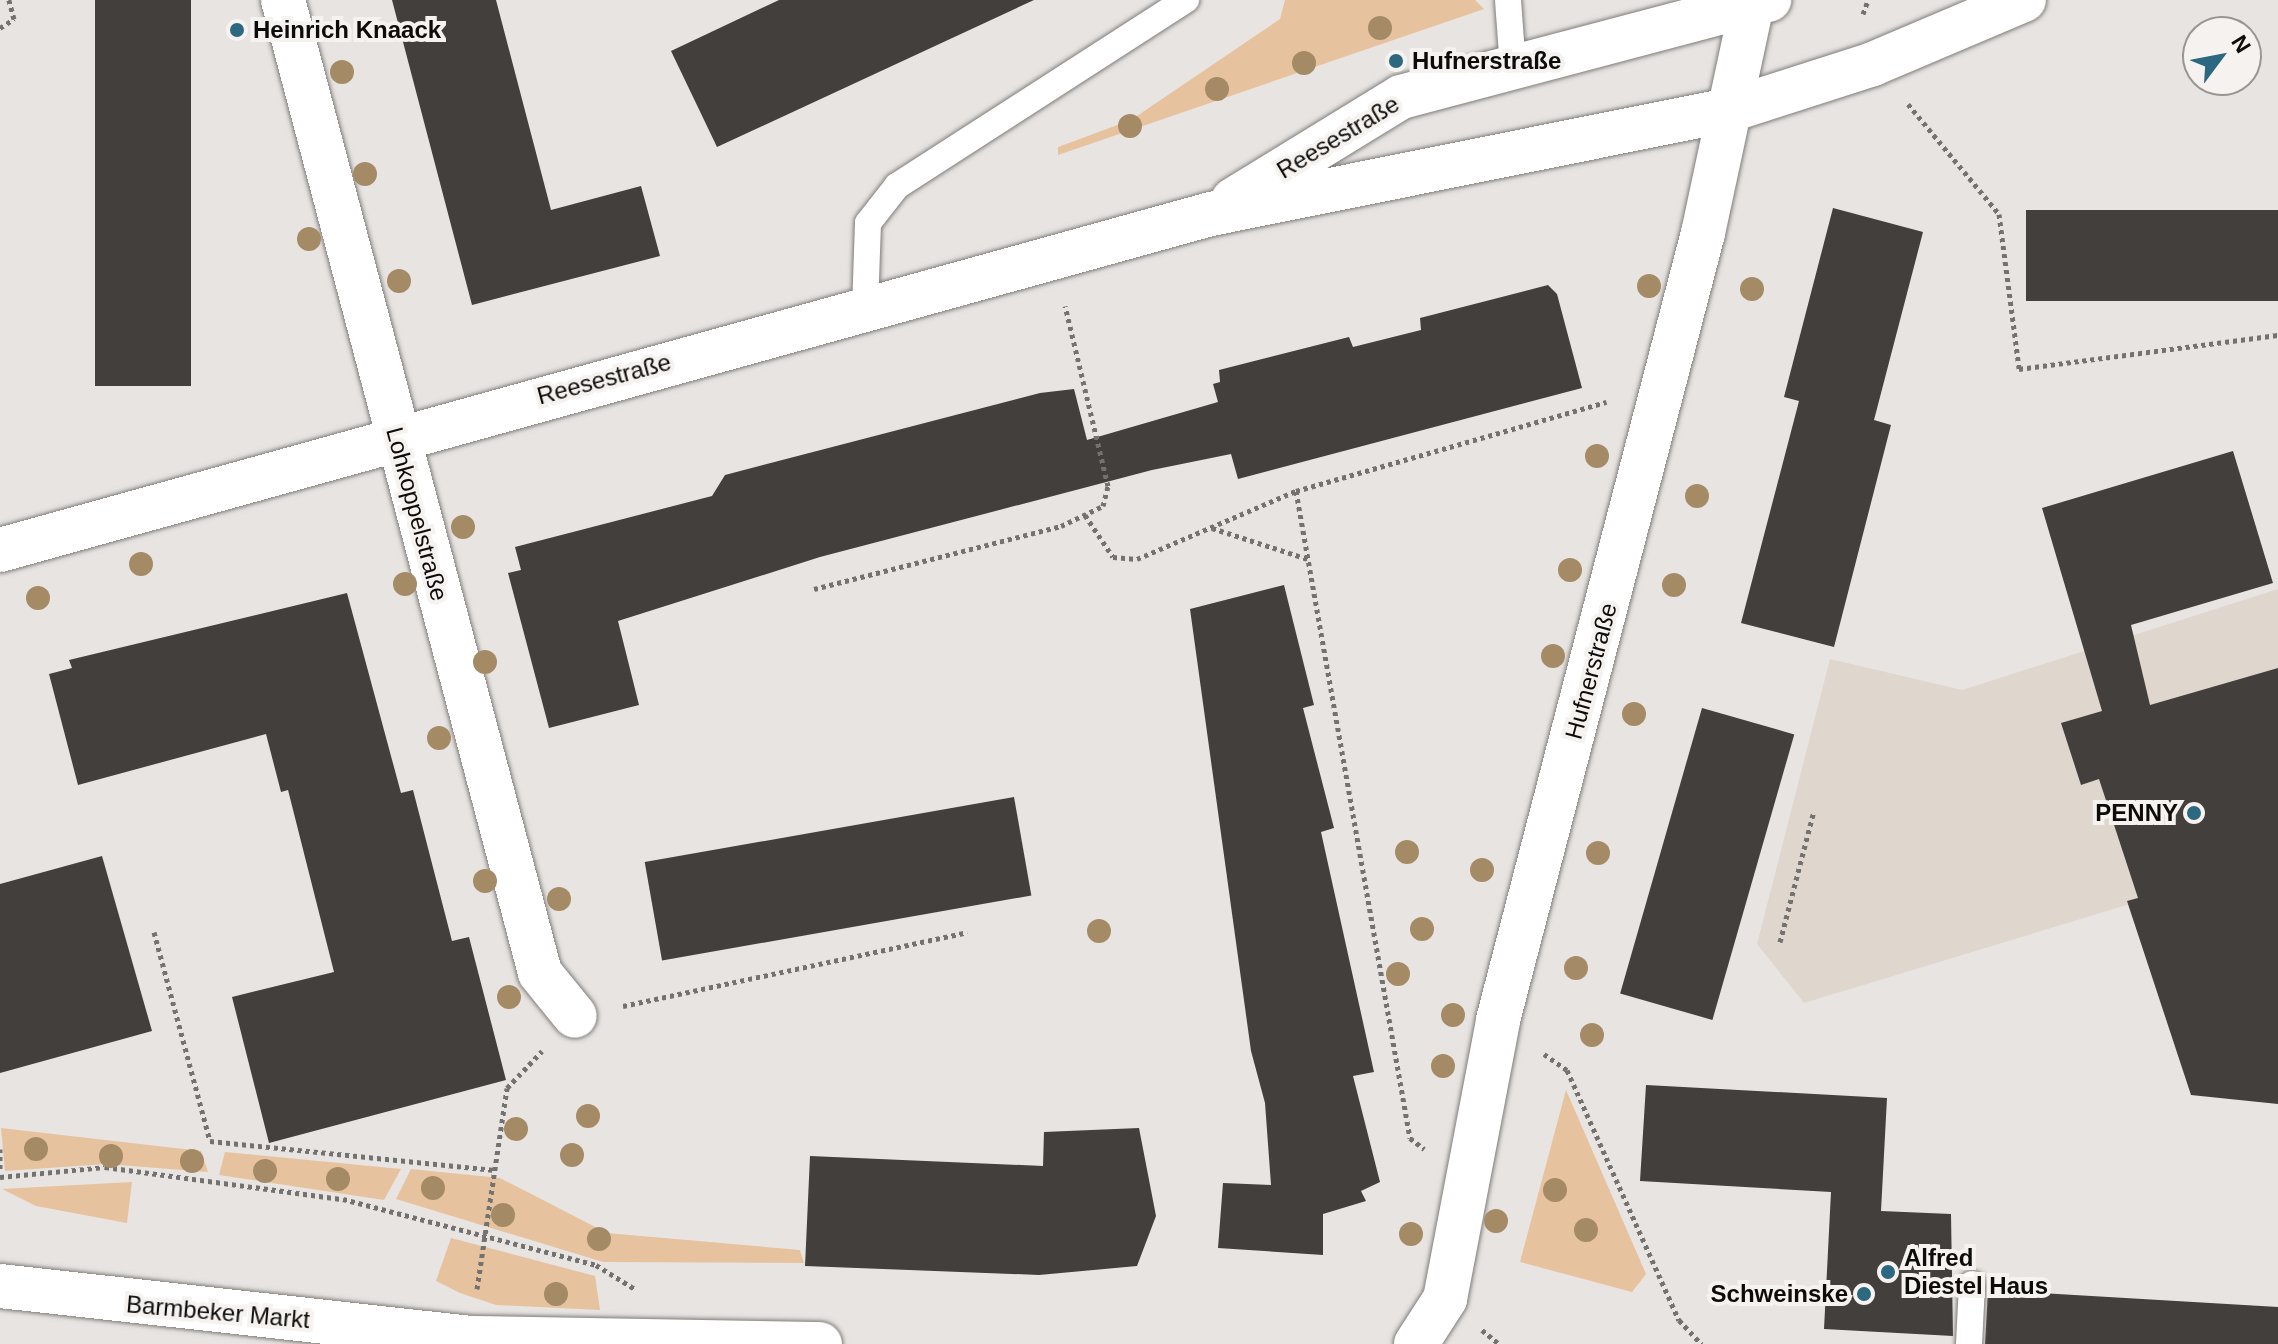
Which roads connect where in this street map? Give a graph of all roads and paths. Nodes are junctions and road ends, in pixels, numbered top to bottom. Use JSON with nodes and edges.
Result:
{"nodes":[{"id":1,"x":9,"y":0,"type":"edge"},
{"id":2,"x":283,"y":0,"type":"edge"},
{"id":3,"x":1186,"y":0,"type":"edge"},
{"id":4,"x":1508,"y":0,"type":"edge"},
{"id":5,"x":2024,"y":0,"type":"edge"},
{"id":6,"x":1758,"y":2,"type":"edge"},
{"id":7,"x":0,"y":28,"type":"edge"},
{"id":8,"x":1873,"y":64,"type":"junction"},
{"id":9,"x":1513,"y":68,"type":"junction"},
{"id":10,"x":1733,"y":109,"type":"junction"},
{"id":11,"x":1211,"y":214,"type":"junction"},
{"id":12,"x":1054,"y":259,"type":"junction"},
{"id":13,"x":865,"y":309,"type":"junction"},
{"id":14,"x":2278,"y":335,"type":"edge"},
{"id":15,"x":1662,"y":386,"type":"junction"},
{"id":16,"x":396,"y":435,"type":"junction"},
{"id":17,"x":1296,"y":491,"type":"junction"},
{"id":18,"x":1085,"y":515,"type":"junction"},
{"id":19,"x":1211,"y":527,"type":"junction"},
{"id":20,"x":0,"y":550,"type":"edge"},
{"id":21,"x":1308,"y":559,"type":"junction"},
{"id":22,"x":814,"y":589,"type":"dead end"},
{"id":23,"x":1814,"y":811,"type":"dead end"},
{"id":24,"x":154,"y":932,"type":"dead end"},
{"id":25,"x":967,"y":932,"type":"dead end"},
{"id":26,"x":1780,"y":942,"type":"dead end"},
{"id":27,"x":575,"y":1016,"type":"junction"},
{"id":28,"x":1498,"y":1020,"type":"junction"},
{"id":29,"x":0,"y":1149,"type":"edge"},
{"id":30,"x":495,"y":1170,"type":"junction"},
{"id":31,"x":0,"y":1171,"type":"edge"},
{"id":32,"x":0,"y":1177,"type":"edge"},
{"id":33,"x":1469,"y":1186,"type":"junction"},
{"id":34,"x":485,"y":1235,"type":"junction"},
{"id":35,"x":1972,"y":1284,"type":"dead end"},
{"id":36,"x":0,"y":1286,"type":"edge"},
{"id":37,"x":648,"y":1296,"type":"dead end"},
{"id":38,"x":470,"y":1338,"type":"junction"},
{"id":39,"x":820,"y":1344,"type":"edge"},
{"id":40,"x":1416,"y":1344,"type":"edge"},
{"id":41,"x":1701,"y":1344,"type":"edge"},
{"id":42,"x":1969,"y":1344,"type":"edge"}],
"edges":[{"from":1,"to":7,"type":"path"},
{"from":2,"to":16,"type":"main road","name":"Lohkoppelstraße"},
{"from":3,"to":13,"type":"lane"},
{"from":4,"to":9,"type":"lane"},
{"from":5,"to":8,"type":"main road"},
{"from":6,"to":9,"type":"main road","name":"Reesestraße"},
{"from":6,"to":10,"type":"main road","name":"Hufnerstraße"},
{"from":8,"to":10,"type":"main road"},
{"from":8,"to":14,"type":"path"},
{"from":9,"to":11,"type":"main road","name":"Reesestraße"},
{"from":10,"to":11,"type":"main road","name":"Reesestraße"},
{"from":10,"to":15,"type":"main road","name":"Hufnerstraße"},
{"from":11,"to":12,"type":"main road","name":"Reesestraße"},
{"from":12,"to":13,"type":"main road","name":"Reesestraße"},
{"from":12,"to":18,"type":"path"},
{"from":13,"to":16,"type":"main road","name":"Reesestraße"},
{"from":15,"to":17,"type":"path"},
{"from":15,"to":28,"type":"main road","name":"Hufnerstraße"},
{"from":16,"to":20,"type":"main road","name":"Reesestraße"},
{"from":16,"to":27,"type":"main road","name":"Lohkoppelstraße"},
{"from":17,"to":19,"type":"path"},
{"from":17,"to":21,"type":"path"},
{"from":18,"to":19,"type":"path"},
{"from":18,"to":22,"type":"path"},
{"from":19,"to":21,"type":"path"},
{"from":21,"to":33,"type":"path"},
{"from":23,"to":26,"type":"path"},
{"from":24,"to":30,"type":"path"},
{"from":25,"to":27,"type":"path"},
{"from":27,"to":30,"type":"path"},
{"from":28,"to":33,"type":"main road","name":"Hufnerstraße"},
{"from":28,"to":41,"type":"path"},
{"from":29,"to":31,"type":"path"},
{"from":30,"to":34,"type":"path"},
{"from":32,"to":34,"type":"path"},
{"from":33,"to":40,"type":"main road","name":"Hufnerstraße"},
{"from":34,"to":37,"type":"path"},
{"from":34,"to":38,"type":"path"},
{"from":35,"to":42,"type":"lane"},
{"from":36,"to":38,"type":"main road","name":"Barmbeker Markt"},
{"from":38,"to":39,"type":"main road","name":"Barmbeker Markt"}]}
